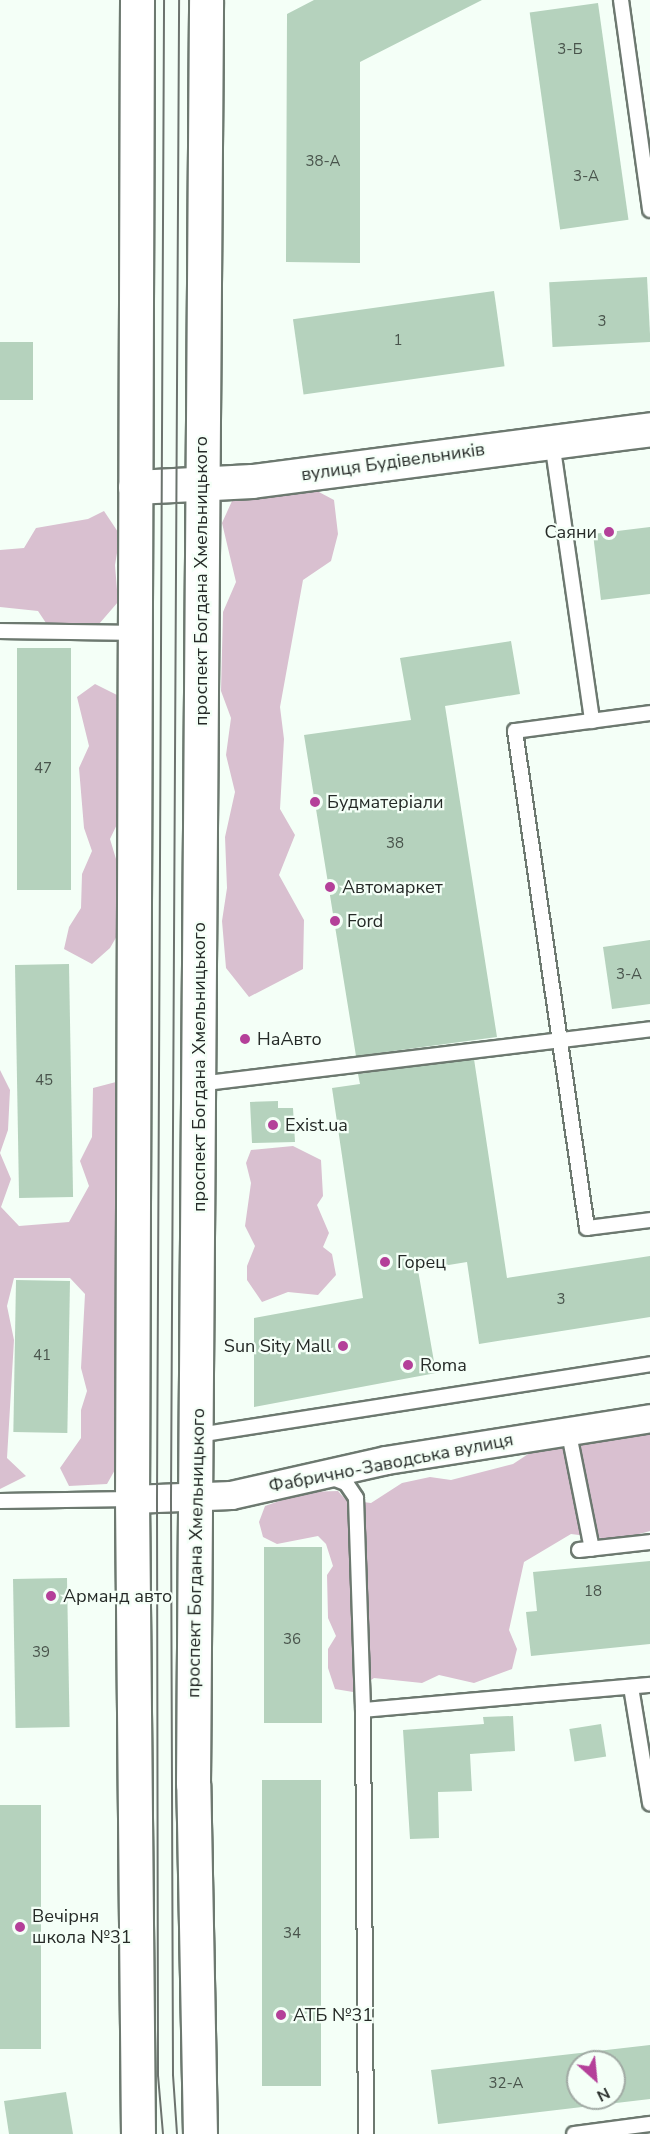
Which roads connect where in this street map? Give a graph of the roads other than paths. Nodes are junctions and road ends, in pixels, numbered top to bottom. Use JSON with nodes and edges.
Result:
{"nodes":[{"id":1,"x":137,"y":0,"type":"edge"},
{"id":2,"x":206,"y":0,"type":"edge"},
{"id":3,"x":621,"y":0,"type":"edge"},
{"id":4,"x":650,"y":210,"type":"edge"},
{"id":5,"x":650,"y":429,"type":"edge"},
{"id":6,"x":552,"y":442,"type":"junction"},
{"id":7,"x":201,"y":484,"type":"junction"},
{"id":8,"x":135,"y":487,"type":"junction"},
{"id":9,"x":0,"y":631,"type":"edge"},
{"id":10,"x":135,"y":633,"type":"junction"},
{"id":11,"x":650,"y":713,"type":"edge"},
{"id":12,"x":592,"y":721,"type":"junction"},
{"id":13,"x":650,"y":1029,"type":"edge"},
{"id":14,"x":560,"y":1041,"type":"junction"},
{"id":15,"x":198,"y":1084,"type":"junction"},
{"id":16,"x":650,"y":1220,"type":"edge"},
{"id":17,"x":650,"y":1365,"type":"edge"},
{"id":18,"x":650,"y":1418,"type":"edge"},
{"id":19,"x":568,"y":1429,"type":"junction"},
{"id":20,"x":198,"y":1435,"type":"junction"},
{"id":21,"x":326,"y":1476,"type":"junction"},
{"id":22,"x":198,"y":1497,"type":"junction"},
{"id":23,"x":132,"y":1498,"type":"junction"},
{"id":24,"x":0,"y":1501,"type":"edge"},
{"id":25,"x":650,"y":1542,"type":"edge"},
{"id":26,"x":650,"y":1685,"type":"edge"},
{"id":27,"x":631,"y":1687,"type":"junction"},
{"id":28,"x":363,"y":1710,"type":"junction"},
{"id":29,"x":650,"y":1803,"type":"edge"},
{"id":30,"x":650,"y":2124,"type":"edge"},
{"id":31,"x":138,"y":2134,"type":"edge"},
{"id":32,"x":200,"y":2134,"type":"edge"},
{"id":33,"x":366,"y":2134,"type":"edge"},
{"id":34,"x":574,"y":2134,"type":"edge"}],
"edges":[{"from":1,"to":8,"type":"main road"},
{"from":2,"to":7,"type":"main road","name":"проспект Богдана Хмельницького"},
{"from":3,"to":4,"type":"lane"},
{"from":5,"to":6,"type":"main road","name":"вулиця Будівельників"},
{"from":6,"to":7,"type":"main road","name":"вулиця Будівельників"},
{"from":6,"to":12,"type":"lane"},
{"from":7,"to":8,"type":"main road","name":"вулиця Будівельників"},
{"from":7,"to":15,"type":"main road","name":"проспект Богдана Хмельницького"},
{"from":8,"to":10,"type":"main road"},
{"from":9,"to":10,"type":"lane"},
{"from":10,"to":23,"type":"main road"},
{"from":11,"to":12,"type":"lane"},
{"from":12,"to":14,"type":"lane"},
{"from":13,"to":14,"type":"lane"},
{"from":14,"to":15,"type":"lane"},
{"from":14,"to":16,"type":"lane"},
{"from":15,"to":20,"type":"main road","name":"проспект Богдана Хмельницького"},
{"from":17,"to":20,"type":"lane"},
{"from":18,"to":19,"type":"street","name":"Фабрично-Заводська вулиця"},
{"from":19,"to":21,"type":"street","name":"Фабрично-Заводська вулиця"},
{"from":19,"to":25,"type":"lane"},
{"from":20,"to":22,"type":"main road","name":"проспект Богдана Хмельницького"},
{"from":21,"to":22,"type":"street","name":"Фабрично-Заводська вулиця"},
{"from":21,"to":28,"type":"lane"},
{"from":22,"to":23,"type":"street","name":"Фабрично-Заводська вулиця"},
{"from":22,"to":32,"type":"main road","name":"проспект Богдана Хмельницького"},
{"from":23,"to":24,"type":"lane"},
{"from":23,"to":31,"type":"main road"},
{"from":26,"to":27,"type":"lane"},
{"from":27,"to":28,"type":"lane"},
{"from":27,"to":29,"type":"lane"},
{"from":28,"to":33,"type":"lane"},
{"from":30,"to":34,"type":"lane"}]}
